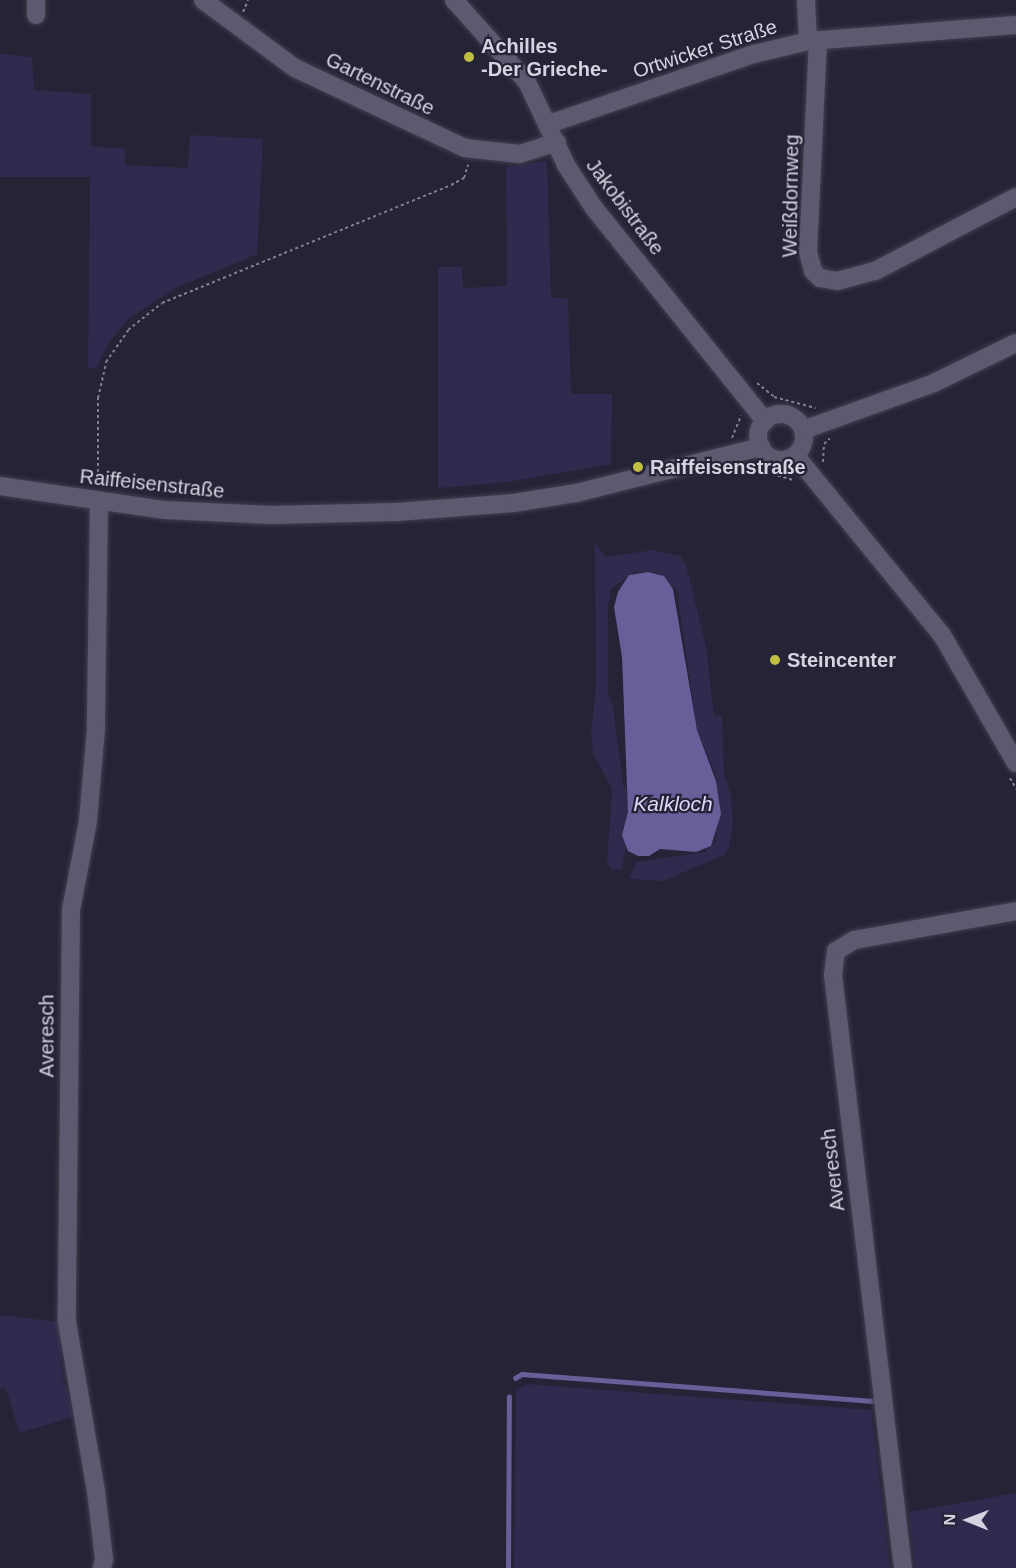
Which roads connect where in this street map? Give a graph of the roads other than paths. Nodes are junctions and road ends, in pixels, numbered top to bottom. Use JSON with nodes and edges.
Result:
{"nodes":[{"id":1,"x":202,"y":0,"type":"edge"},
{"id":2,"x":454,"y":0,"type":"edge"},
{"id":3,"x":806,"y":0,"type":"edge"},
{"id":4,"x":1016,"y":26,"type":"edge"},
{"id":5,"x":813,"y":40,"type":"junction"},
{"id":6,"x":549,"y":124,"type":"junction"},
{"id":7,"x":557,"y":142,"type":"junction"},
{"id":8,"x":1016,"y":197,"type":"edge"},
{"id":9,"x":1016,"y":343,"type":"edge"},
{"id":10,"x":765,"y":421,"type":"junction"},
{"id":11,"x":803,"y":430,"type":"junction"},
{"id":12,"x":761,"y":447,"type":"junction"},
{"id":13,"x":795,"y":455,"type":"junction"},
{"id":14,"x":0,"y":486,"type":"edge"},
{"id":15,"x":99,"y":502,"type":"junction"},
{"id":16,"x":1011,"y":768,"type":"edge"},
{"id":17,"x":1016,"y":911,"type":"edge"},
{"id":18,"x":102,"y":1568,"type":"edge"},
{"id":19,"x":903,"y":1568,"type":"edge"}],
"edges":[{"from":1,"to":7,"type":"street","name":"Gartenstraße"},
{"from":2,"to":6,"type":"street","name":"Jakobistraße"},
{"from":3,"to":5,"type":"street","name":"Ortwicker Straße"},
{"from":4,"to":5,"type":"street","name":"Ortwicker Straße"},
{"from":5,"to":6,"type":"street","name":"Ortwicker Straße"},
{"from":5,"to":8,"type":"street","name":"Weißdornweg"},
{"from":6,"to":7,"type":"street","name":"Jakobistraße"},
{"from":7,"to":10,"type":"street","name":"Jakobistraße"},
{"from":9,"to":11,"type":"street"},
{"from":10,"to":11,"type":"street"},
{"from":10,"to":12,"type":"street"},
{"from":11,"to":13,"type":"street"},
{"from":12,"to":13,"type":"street"},
{"from":12,"to":15,"type":"street","name":"Raiffeisenstraße"},
{"from":13,"to":16,"type":"street"},
{"from":14,"to":15,"type":"street","name":"Raiffeisenstraße"},
{"from":15,"to":18,"type":"street","name":"Averesch"},
{"from":17,"to":19,"type":"street","name":"Averesch"}]}
